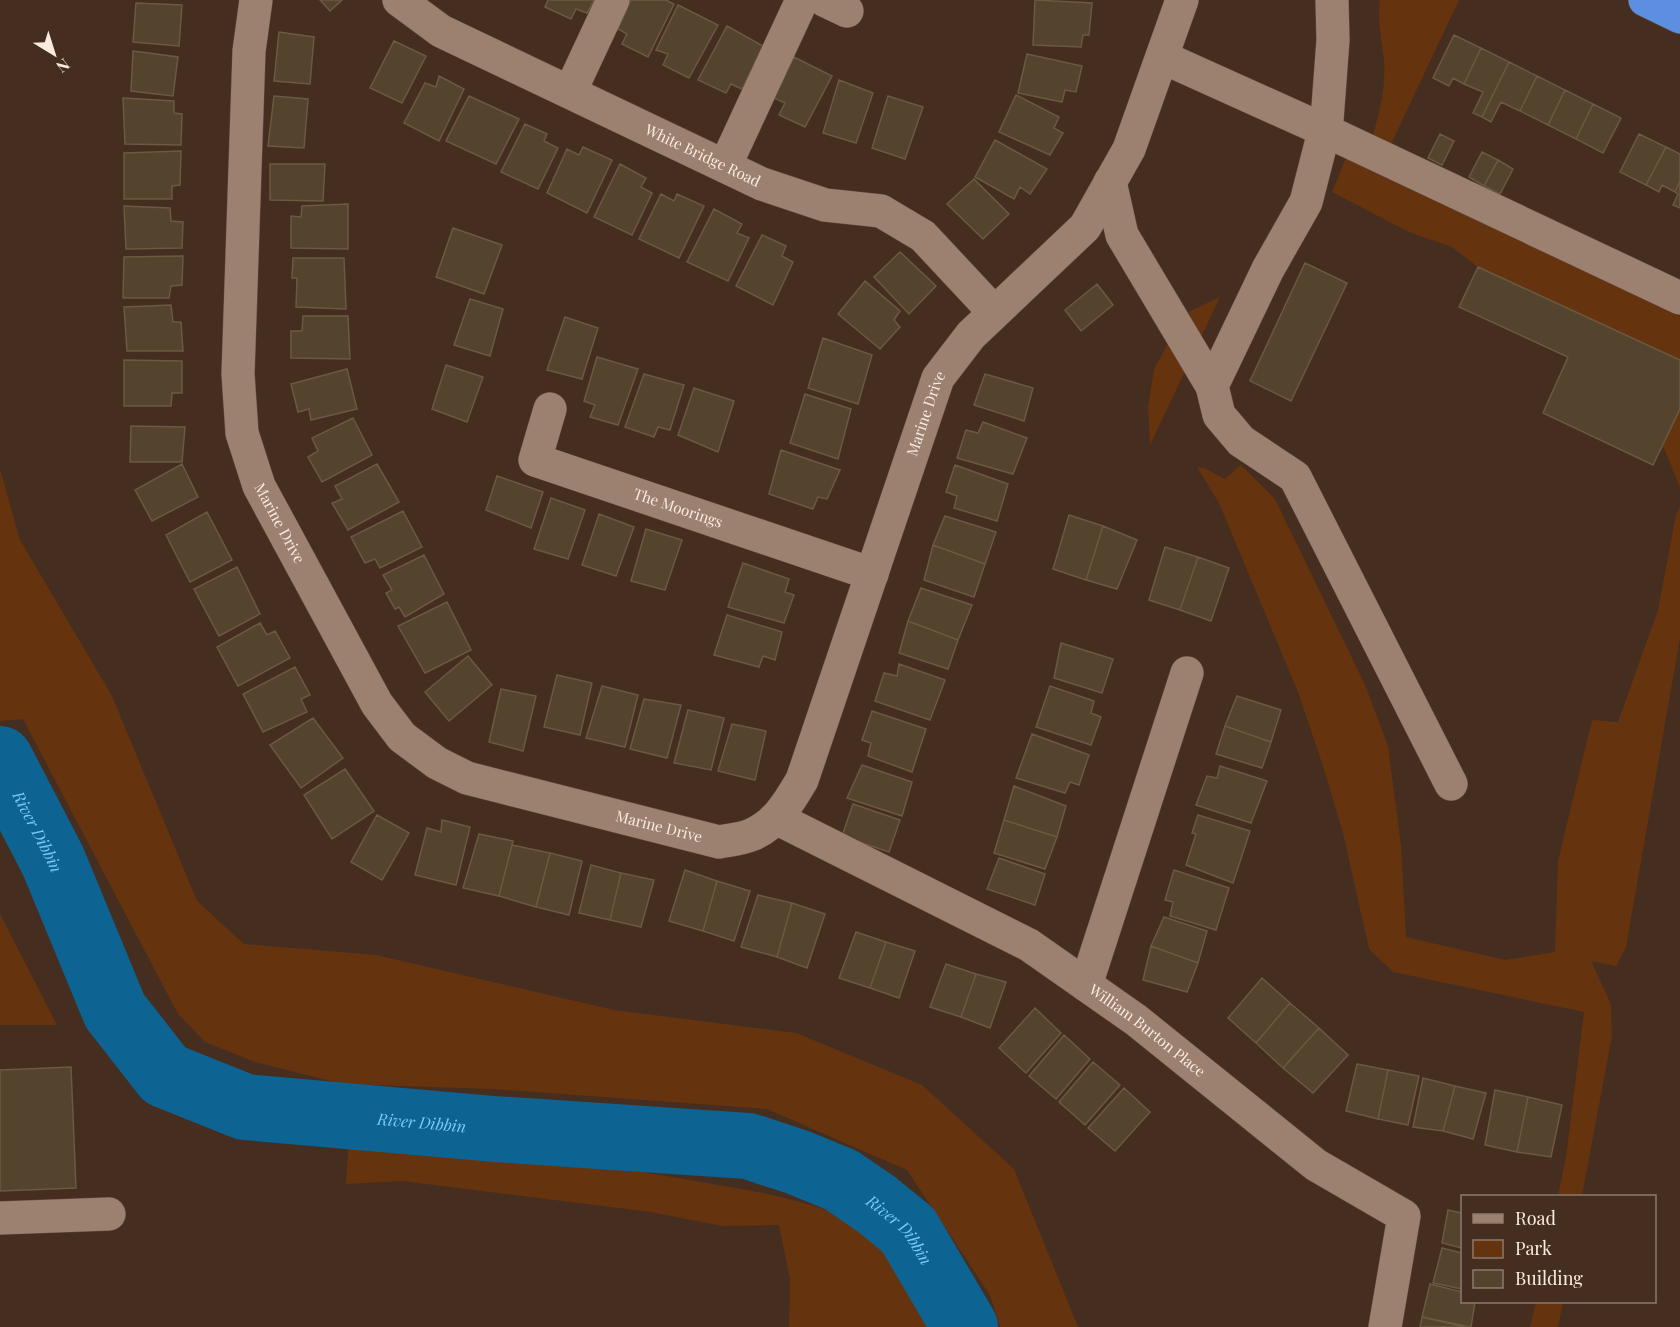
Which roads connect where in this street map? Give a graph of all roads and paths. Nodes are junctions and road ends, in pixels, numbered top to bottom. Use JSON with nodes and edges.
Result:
{"nodes":[{"id":1,"x":256,"y":0,"type":"edge"},
{"id":2,"x":399,"y":0,"type":"edge"},
{"id":3,"x":614,"y":0,"type":"edge"},
{"id":4,"x":802,"y":0,"type":"edge"},
{"id":5,"x":1182,"y":0,"type":"edge"},
{"id":6,"x":1332,"y":0,"type":"edge"},
{"id":7,"x":1646,"y":0,"type":"edge"},
{"id":8,"x":1680,"y":16,"type":"edge"},
{"id":9,"x":1162,"y":57,"type":"junction"},
{"id":10,"x":570,"y":92,"type":"junction"},
{"id":11,"x":1324,"y":130,"type":"junction"},
{"id":12,"x":725,"y":166,"type":"junction"},
{"id":13,"x":1110,"y":182,"type":"junction"},
{"id":14,"x":1680,"y":298,"type":"edge"},
{"id":15,"x":994,"y":312,"type":"junction"},
{"id":16,"x":1212,"y":386,"type":"junction"},
{"id":17,"x":550,"y":409,"type":"dead end"},
{"id":18,"x":872,"y":574,"type":"junction"},
{"id":19,"x":1186,"y":673,"type":"dead end"},
{"id":20,"x":1451,"y":784,"type":"dead end"},
{"id":21,"x":776,"y":818,"type":"junction"},
{"id":22,"x":1086,"y":985,"type":"junction"},
{"id":23,"x":109,"y":1214,"type":"dead end"},
{"id":24,"x":0,"y":1218,"type":"edge"},
{"id":25,"x":1384,"y":1327,"type":"edge"}],
"edges":[{"from":1,"to":21,"type":"street","name":"Marine Drive"},
{"from":2,"to":10,"type":"street","name":"White Bridge Road"},
{"from":3,"to":10,"type":"street"},
{"from":4,"to":12,"type":"street"},
{"from":5,"to":9,"type":"street","name":"Marine Drive"},
{"from":6,"to":11,"type":"street"},
{"from":7,"to":8,"type":"highway"},
{"from":9,"to":11,"type":"street"},
{"from":9,"to":13,"type":"street","name":"Marine Drive"},
{"from":10,"to":12,"type":"street","name":"White Bridge Road"},
{"from":11,"to":14,"type":"street"},
{"from":11,"to":16,"type":"street"},
{"from":12,"to":15,"type":"street","name":"White Bridge Road"},
{"from":13,"to":15,"type":"street","name":"Marine Drive"},
{"from":13,"to":16,"type":"street"},
{"from":15,"to":18,"type":"street","name":"Marine Drive"},
{"from":16,"to":20,"type":"street"},
{"from":17,"to":18,"type":"street","name":"The Moorings"},
{"from":18,"to":21,"type":"street","name":"Marine Drive"},
{"from":19,"to":22,"type":"street"},
{"from":21,"to":22,"type":"street","name":"William Burton Place"},
{"from":22,"to":25,"type":"street","name":"William Burton Place"},
{"from":23,"to":24,"type":"street"}]}
